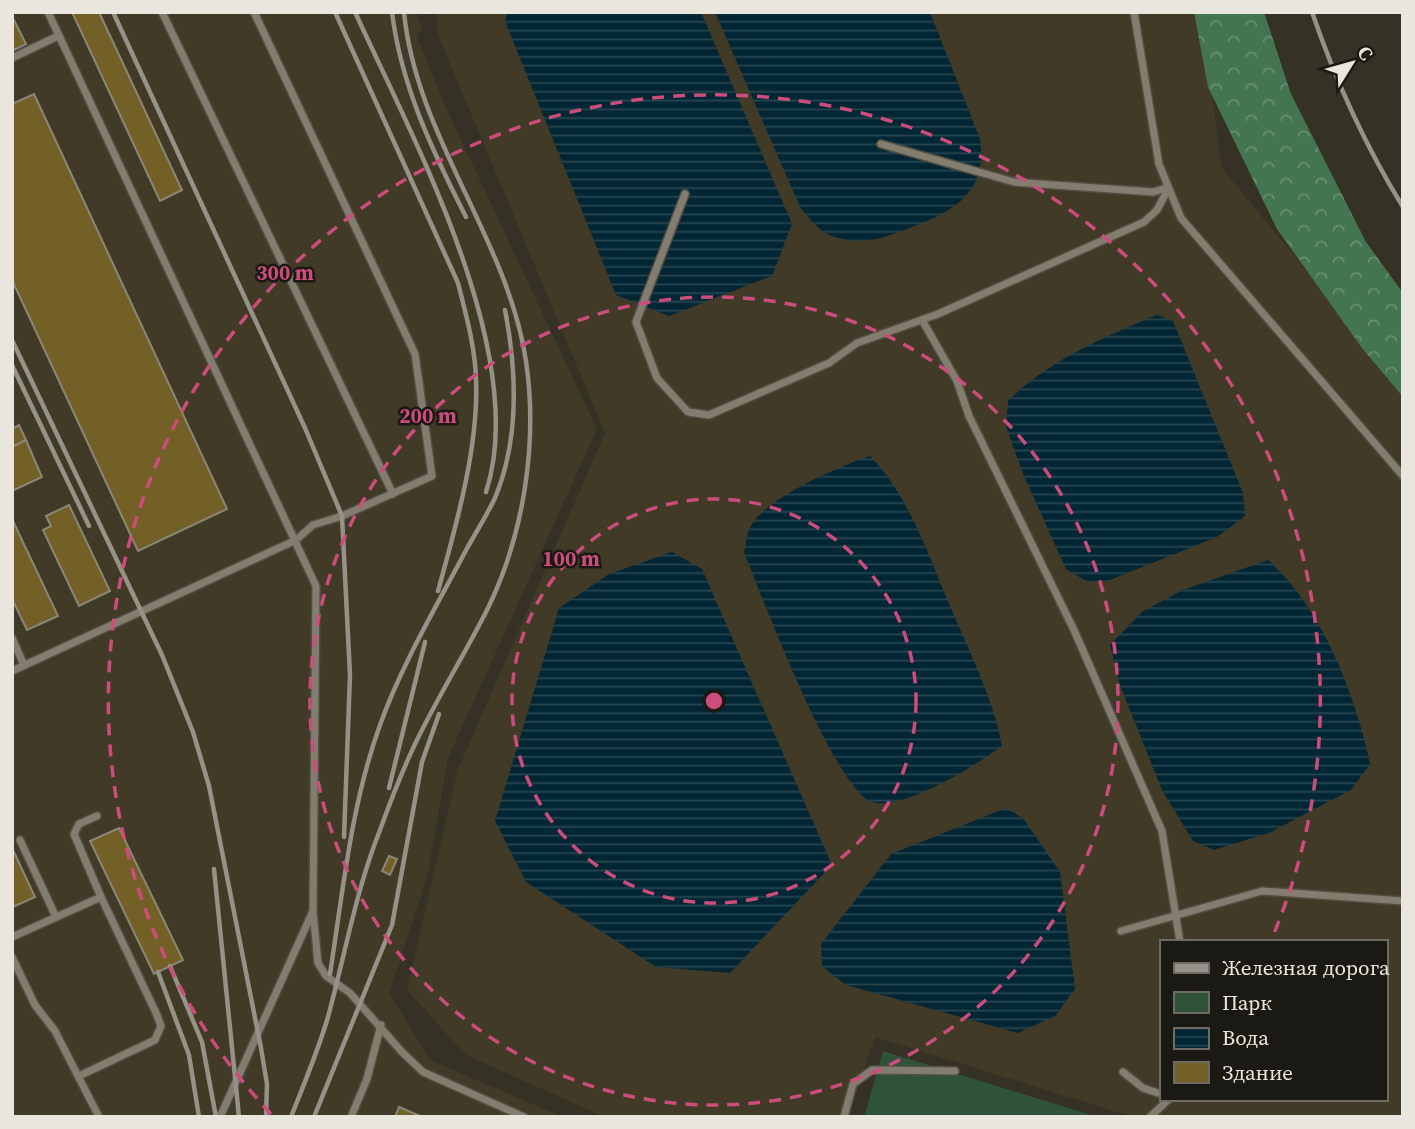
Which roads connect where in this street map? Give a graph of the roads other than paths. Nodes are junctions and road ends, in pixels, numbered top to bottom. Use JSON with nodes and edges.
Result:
{"nodes":[{"id":1,"x":48,"y":12,"type":"edge"},
{"id":2,"x":162,"y":12,"type":"edge"},
{"id":3,"x":254,"y":12,"type":"edge"},
{"id":4,"x":1134,"y":12,"type":"edge"},
{"id":5,"x":58,"y":36,"type":"junction"},
{"id":6,"x":12,"y":58,"type":"edge"},
{"id":7,"x":881,"y":144,"type":"dead end"},
{"id":8,"x":1167,"y":189,"type":"junction"},
{"id":9,"x":685,"y":194,"type":"dead end"},
{"id":10,"x":922,"y":320,"type":"junction"},
{"id":11,"x":1403,"y":476,"type":"edge"},
{"id":12,"x":393,"y":494,"type":"junction"},
{"id":13,"x":296,"y":540,"type":"junction"},
{"id":14,"x":12,"y":638,"type":"edge"},
{"id":15,"x":24,"y":665,"type":"junction"},
{"id":16,"x":12,"y":671,"type":"edge"},
{"id":17,"x":97,"y":816,"type":"dead end"},
{"id":18,"x":20,"y":840,"type":"dead end"},
{"id":19,"x":101,"y":897,"type":"junction"},
{"id":20,"x":1403,"y":901,"type":"edge"},
{"id":21,"x":313,"y":911,"type":"junction"},
{"id":22,"x":1177,"y":915,"type":"junction"},
{"id":23,"x":56,"y":917,"type":"junction"},
{"id":24,"x":1121,"y":931,"type":"dead end"},
{"id":25,"x":12,"y":937,"type":"edge"},
{"id":26,"x":1180,"y":940,"type":"edge"},
{"id":27,"x":12,"y":957,"type":"edge"},
{"id":28,"x":381,"y":1025,"type":"junction"},
{"id":29,"x":955,"y":1071,"type":"dead end"},
{"id":30,"x":1124,"y":1072,"type":"dead end"},
{"id":31,"x":79,"y":1076,"type":"junction"},
{"id":32,"x":1160,"y":1094,"type":"edge"},
{"id":33,"x":1167,"y":1101,"type":"edge"},
{"id":34,"x":99,"y":1117,"type":"edge"},
{"id":35,"x":220,"y":1117,"type":"edge"},
{"id":36,"x":351,"y":1117,"type":"edge"},
{"id":37,"x":524,"y":1117,"type":"edge"},
{"id":38,"x":844,"y":1117,"type":"edge"},
{"id":39,"x":1150,"y":1117,"type":"edge"}],
"edges":[{"from":1,"to":5,"type":"lane"},
{"from":2,"to":12,"type":"lane"},
{"from":3,"to":12,"type":"lane"},
{"from":4,"to":8,"type":"lane"},
{"from":5,"to":6,"type":"lane"},
{"from":5,"to":13,"type":"lane"},
{"from":7,"to":8,"type":"lane"},
{"from":8,"to":10,"type":"lane"},
{"from":8,"to":11,"type":"lane"},
{"from":9,"to":10,"type":"lane"},
{"from":10,"to":22,"type":"lane"},
{"from":12,"to":13,"type":"lane"},
{"from":13,"to":15,"type":"lane"},
{"from":13,"to":21,"type":"lane"},
{"from":14,"to":15,"type":"lane"},
{"from":15,"to":16,"type":"lane"},
{"from":17,"to":19,"type":"lane"},
{"from":18,"to":23,"type":"lane"},
{"from":19,"to":23,"type":"lane"},
{"from":19,"to":31,"type":"lane"},
{"from":20,"to":22,"type":"lane"},
{"from":21,"to":28,"type":"lane"},
{"from":21,"to":35,"type":"lane"},
{"from":22,"to":24,"type":"lane"},
{"from":22,"to":26,"type":"lane"},
{"from":23,"to":25,"type":"lane"},
{"from":27,"to":31,"type":"lane"},
{"from":28,"to":36,"type":"lane"},
{"from":28,"to":37,"type":"lane"},
{"from":29,"to":38,"type":"lane"},
{"from":30,"to":32,"type":"lane"},
{"from":31,"to":34,"type":"lane"},
{"from":33,"to":39,"type":"lane"}]}
